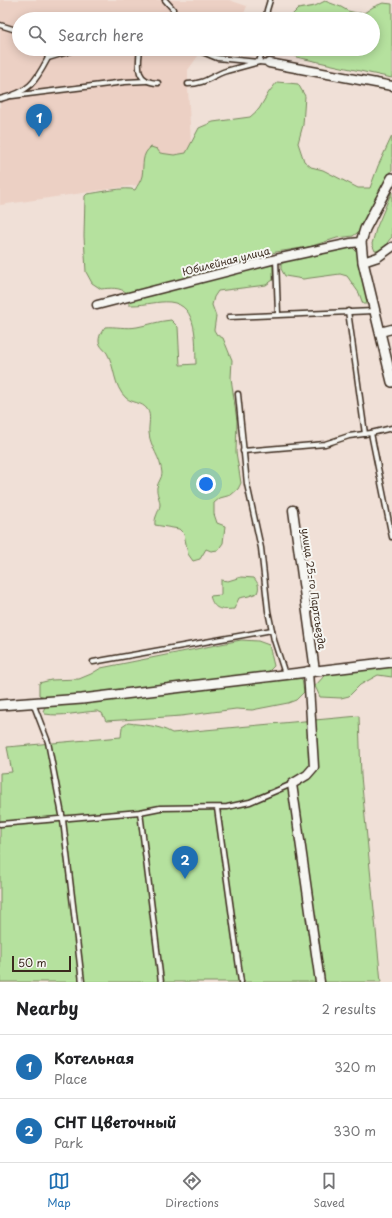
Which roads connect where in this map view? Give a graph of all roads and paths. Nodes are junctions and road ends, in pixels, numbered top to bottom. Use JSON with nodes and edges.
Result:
{"nodes":[{"id":1,"x":165,"y":0,"type":"edge"},
{"id":2,"x":270,"y":0,"type":"edge"},
{"id":3,"x":173,"y":12,"type":"edge"},
{"id":4,"x":267,"y":12,"type":"edge"},
{"id":5,"x":0,"y":25,"type":"edge"},
{"id":6,"x":12,"y":29,"type":"edge"},
{"id":7,"x":55,"y":56,"type":"edge"},
{"id":8,"x":139,"y":56,"type":"edge"},
{"id":9,"x":212,"y":56,"type":"edge"},
{"id":10,"x":261,"y":56,"type":"edge"},
{"id":11,"x":48,"y":58,"type":"joint"},
{"id":12,"x":260,"y":62,"type":"junction"},
{"id":13,"x":269,"y":63,"type":"joint"},
{"id":14,"x":146,"y":81,"type":"junction"},
{"id":15,"x":158,"y":83,"type":"dead end"},
{"id":16,"x":188,"y":84,"type":"dead end"},
{"id":17,"x":392,"y":86,"type":"edge"},
{"id":18,"x":12,"y":96,"type":"junction"},
{"id":19,"x":0,"y":99,"type":"edge"},
{"id":20,"x":392,"y":178,"type":"edge"},
{"id":21,"x":361,"y":242,"type":"junction"},
{"id":22,"x":392,"y":247,"type":"edge"},
{"id":23,"x":276,"y":259,"type":"junction"},
{"id":24,"x":363,"y":262,"type":"junction"},
{"id":25,"x":96,"y":305,"type":"dead end"},
{"id":26,"x":374,"y":310,"type":"junction"},
{"id":27,"x":348,"y":311,"type":"junction"},
{"id":28,"x":278,"y":314,"type":"junction"},
{"id":29,"x":229,"y":317,"type":"dead end"},
{"id":30,"x":392,"y":329,"type":"edge"},
{"id":31,"x":380,"y":332,"type":"junction"},
{"id":32,"x":392,"y":382,"type":"edge"},
{"id":33,"x":238,"y":394,"type":"dead end"},
{"id":34,"x":392,"y":428,"type":"edge"},
{"id":35,"x":371,"y":433,"type":"junction"},
{"id":36,"x":365,"y":434,"type":"junction"},
{"id":37,"x":243,"y":451,"type":"junction"},
{"id":38,"x":293,"y":510,"type":"dead end"},
{"id":39,"x":392,"y":537,"type":"edge"},
{"id":40,"x":272,"y":630,"type":"junction"},
{"id":41,"x":93,"y":662,"type":"dead end"},
{"id":42,"x":392,"y":662,"type":"edge"},
{"id":43,"x":311,"y":671,"type":"junction"},
{"id":44,"x":285,"y":674,"type":"junction"},
{"id":45,"x":33,"y":703,"type":"junction"},
{"id":46,"x":0,"y":705,"type":"edge"},
{"id":47,"x":292,"y":784,"type":"junction"},
{"id":48,"x":217,"y":808,"type":"junction"},
{"id":49,"x":140,"y":812,"type":"junction"},
{"id":50,"x":63,"y":820,"type":"junction"},
{"id":51,"x":0,"y":824,"type":"edge"},
{"id":52,"x":82,"y":982,"type":"edge"},
{"id":53,"x":161,"y":982,"type":"edge"},
{"id":54,"x":241,"y":982,"type":"edge"},
{"id":55,"x":320,"y":982,"type":"edge"}],
"edges":[{"from":1,"to":3,"type":"lane"},
{"from":2,"to":4,"type":"lane"},
{"from":5,"to":6,"type":"lane"},
{"from":7,"to":11,"type":"lane"},
{"from":8,"to":14,"type":"lane"},
{"from":9,"to":12,"type":"lane"},
{"from":10,"to":12,"type":"lane"},
{"from":11,"to":18,"type":"lane"},
{"from":12,"to":13,"type":"lane"},
{"from":12,"to":16,"type":"lane"},
{"from":13,"to":17,"type":"street"},
{"from":14,"to":15,"type":"lane"},
{"from":14,"to":18,"type":"lane"},
{"from":18,"to":19,"type":"lane"},
{"from":20,"to":21,"type":"street"},
{"from":21,"to":23,"type":"street","name":"Юбилейная улица"},
{"from":21,"to":24,"type":"street"},
{"from":22,"to":24,"type":"street"},
{"from":23,"to":25,"type":"street","name":"Юбилейная улица"},
{"from":23,"to":28,"type":"lane"},
{"from":24,"to":26,"type":"street"},
{"from":26,"to":27,"type":"lane"},
{"from":26,"to":31,"type":"street"},
{"from":27,"to":28,"type":"lane"},
{"from":27,"to":36,"type":"lane"},
{"from":28,"to":29,"type":"lane"},
{"from":30,"to":31,"type":"street"},
{"from":31,"to":32,"type":"street"},
{"from":33,"to":37,"type":"lane"},
{"from":34,"to":35,"type":"lane"},
{"from":35,"to":36,"type":"lane"},
{"from":35,"to":39,"type":"lane"},
{"from":36,"to":37,"type":"lane"},
{"from":37,"to":40,"type":"lane"},
{"from":38,"to":43,"type":"street","name":"улица 25-го Партсъезда"},
{"from":40,"to":41,"type":"lane"},
{"from":40,"to":44,"type":"lane"},
{"from":42,"to":43,"type":"street"},
{"from":43,"to":44,"type":"street"},
{"from":43,"to":47,"type":"street","name":"улица 25-го Партсъезда"},
{"from":44,"to":45,"type":"street"},
{"from":45,"to":46,"type":"street"},
{"from":45,"to":50,"type":"lane"},
{"from":47,"to":48,"type":"lane"},
{"from":47,"to":55,"type":"street"},
{"from":48,"to":49,"type":"lane"},
{"from":48,"to":54,"type":"lane"},
{"from":49,"to":50,"type":"lane"},
{"from":49,"to":53,"type":"lane"},
{"from":50,"to":51,"type":"lane"},
{"from":50,"to":52,"type":"lane"}]}
